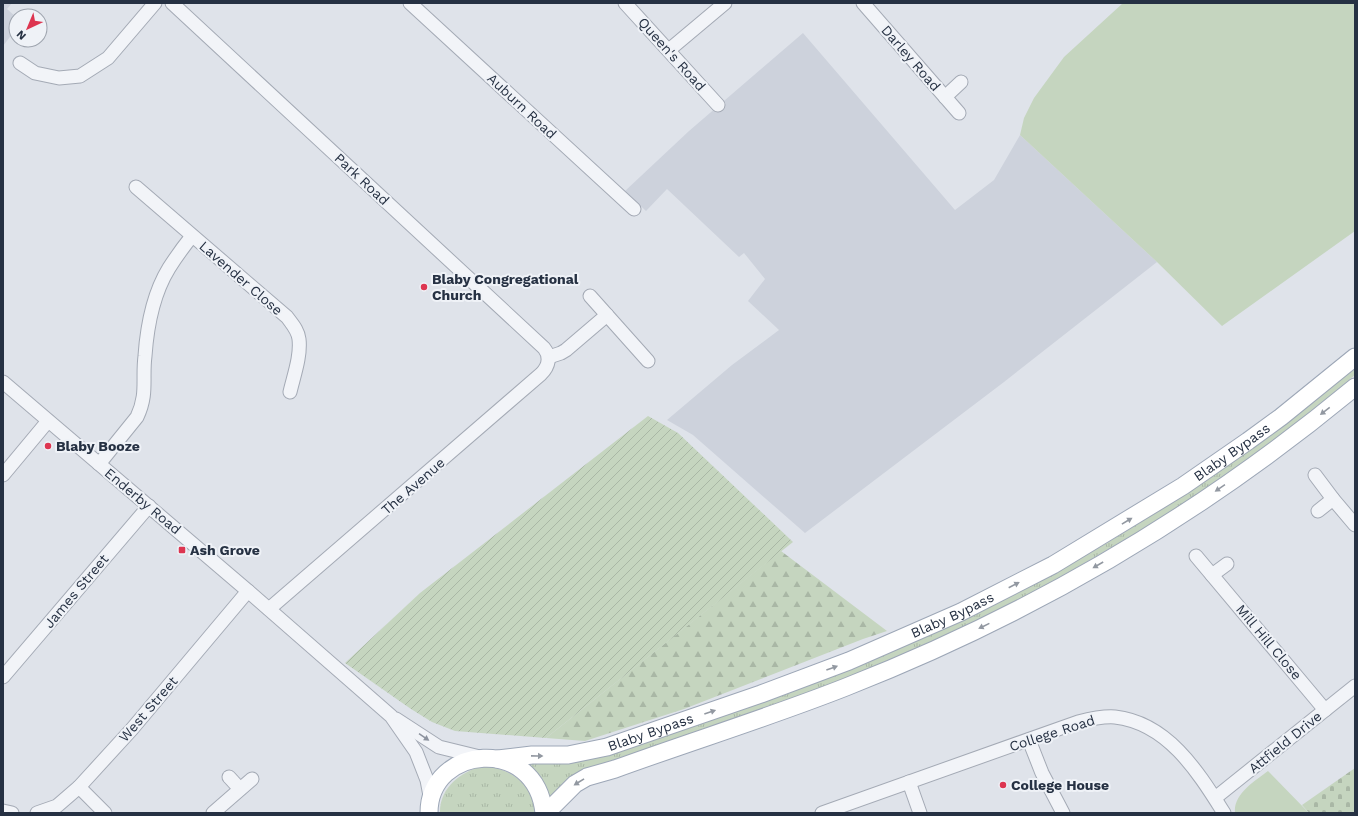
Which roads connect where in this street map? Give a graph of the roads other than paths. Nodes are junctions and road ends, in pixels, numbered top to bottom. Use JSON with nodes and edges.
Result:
{"nodes":[{"id":1,"x":155,"y":3,"type":"edge"},
{"id":2,"x":172,"y":3,"type":"edge"},
{"id":3,"x":410,"y":3,"type":"edge"},
{"id":4,"x":625,"y":3,"type":"edge"},
{"id":5,"x":725,"y":3,"type":"edge"},
{"id":6,"x":863,"y":3,"type":"edge"},
{"id":7,"x":669,"y":50,"type":"junction"},
{"id":8,"x":20,"y":63,"type":"dead end"},
{"id":9,"x":961,"y":82,"type":"dead end"},
{"id":10,"x":945,"y":97,"type":"junction"},
{"id":11,"x":718,"y":105,"type":"dead end"},
{"id":12,"x":959,"y":113,"type":"dead end"},
{"id":13,"x":136,"y":187,"type":"dead end"},
{"id":14,"x":634,"y":209,"type":"dead end"},
{"id":15,"x":192,"y":236,"type":"junction"},
{"id":16,"x":590,"y":296,"type":"dead end"},
{"id":17,"x":607,"y":315,"type":"junction"},
{"id":18,"x":549,"y":357,"type":"junction"},
{"id":19,"x":1355,"y":357,"type":"edge"},
{"id":20,"x":648,"y":361,"type":"dead end"},
{"id":21,"x":3,"y":382,"type":"edge"},
{"id":22,"x":1355,"y":387,"type":"edge"},
{"id":23,"x":290,"y":392,"type":"dead end"},
{"id":24,"x":48,"y":421,"type":"junction"},
{"id":25,"x":99,"y":464,"type":"junction"},
{"id":26,"x":3,"y":475,"type":"edge"},
{"id":27,"x":1315,"y":475,"type":"dead end"},
{"id":28,"x":1332,"y":499,"type":"junction"},
{"id":29,"x":148,"y":506,"type":"junction"},
{"id":30,"x":1318,"y":511,"type":"dead end"},
{"id":31,"x":1355,"y":525,"type":"edge"},
{"id":32,"x":1196,"y":556,"type":"dead end"},
{"id":33,"x":1227,"y":564,"type":"dead end"},
{"id":34,"x":1212,"y":575,"type":"junction"},
{"id":35,"x":248,"y":591,"type":"junction"},
{"id":36,"x":269,"y":609,"type":"junction"},
{"id":37,"x":3,"y":677,"type":"edge"},
{"id":38,"x":1355,"y":686,"type":"edge"},
{"id":39,"x":1325,"y":710,"type":"junction"},
{"id":40,"x":391,"y":716,"type":"junction"},
{"id":41,"x":1029,"y":740,"type":"junction"},
{"id":42,"x":491,"y":758,"type":"junction"},
{"id":43,"x":229,"y":777,"type":"dead end"},
{"id":44,"x":252,"y":779,"type":"dead end"},
{"id":45,"x":909,"y":782,"type":"junction"},
{"id":46,"x":79,"y":787,"type":"junction"},
{"id":47,"x":240,"y":789,"type":"junction"},
{"id":48,"x":1215,"y":798,"type":"junction"},
{"id":49,"x":429,"y":809,"type":"edge"},
{"id":50,"x":3,"y":811,"type":"edge"},
{"id":51,"x":12,"y":813,"type":"edge"},
{"id":52,"x":37,"y":813,"type":"edge"},
{"id":53,"x":105,"y":813,"type":"edge"},
{"id":54,"x":213,"y":813,"type":"edge"},
{"id":55,"x":545,"y":813,"type":"edge"},
{"id":56,"x":822,"y":813,"type":"edge"},
{"id":57,"x":920,"y":813,"type":"edge"},
{"id":58,"x":1063,"y":813,"type":"edge"},
{"id":59,"x":1224,"y":813,"type":"edge"}],
"edges":[{"from":1,"to":8,"type":"street"},
{"from":2,"to":18,"type":"street","name":"Park Road"},
{"from":3,"to":14,"type":"street","name":"Auburn Road"},
{"from":4,"to":7,"type":"street","name":"Queen's Road"},
{"from":5,"to":7,"type":"street"},
{"from":6,"to":10,"type":"street","name":"Darley Road"},
{"from":7,"to":11,"type":"street","name":"Queen's Road"},
{"from":9,"to":10,"type":"street"},
{"from":10,"to":12,"type":"street","name":"Darley Road"},
{"from":13,"to":15,"type":"street","name":"Lavender Close"},
{"from":15,"to":23,"type":"street","name":"Lavender Close"},
{"from":15,"to":25,"type":"street"},
{"from":16,"to":17,"type":"street"},
{"from":17,"to":18,"type":"street"},
{"from":17,"to":20,"type":"street"},
{"from":18,"to":36,"type":"street","name":"The Avenue"},
{"from":42,"to":19,"type":"main road","name":"Blaby Bypass","one_way":true},
{"from":21,"to":24,"type":"street","name":"Enderby Road"},
{"from":22,"to":55,"type":"main road","name":"Blaby Bypass","one_way":true},
{"from":24,"to":25,"type":"street","name":"Enderby Road"},
{"from":24,"to":26,"type":"street"},
{"from":25,"to":29,"type":"street","name":"Enderby Road"},
{"from":27,"to":28,"type":"street"},
{"from":28,"to":30,"type":"street"},
{"from":28,"to":31,"type":"street"},
{"from":29,"to":35,"type":"street","name":"Enderby Road"},
{"from":29,"to":37,"type":"street","name":"James Street"},
{"from":32,"to":34,"type":"street","name":"Mill Hill Close"},
{"from":33,"to":34,"type":"street"},
{"from":34,"to":39,"type":"street","name":"Mill Hill Close"},
{"from":35,"to":36,"type":"street","name":"Enderby Road"},
{"from":35,"to":46,"type":"street","name":"West Street"},
{"from":36,"to":40,"type":"street","name":"Enderby Road"},
{"from":38,"to":39,"type":"street","name":"Attfield Drive"},
{"from":39,"to":48,"type":"street","name":"Attfield Drive"},
{"from":40,"to":42,"type":"street","name":"Enderby Road","one_way":true},
{"from":40,"to":49,"type":"street","name":"Enderby Road"},
{"from":41,"to":45,"type":"street","name":"College Road"},
{"from":41,"to":48,"type":"street","name":"College Road"},
{"from":41,"to":58,"type":"street"},
{"from":42,"to":49,"type":"main road","name":"Blaby Bypass"},
{"from":42,"to":55,"type":"main road"},
{"from":43,"to":47,"type":"street"},
{"from":44,"to":47,"type":"street"},
{"from":45,"to":56,"type":"street","name":"College Road"},
{"from":45,"to":57,"type":"street"},
{"from":46,"to":52,"type":"street","name":"West Street"},
{"from":46,"to":53,"type":"street"},
{"from":47,"to":54,"type":"street"},
{"from":48,"to":59,"type":"street","name":"College Road"},
{"from":50,"to":51,"type":"street"}]}
